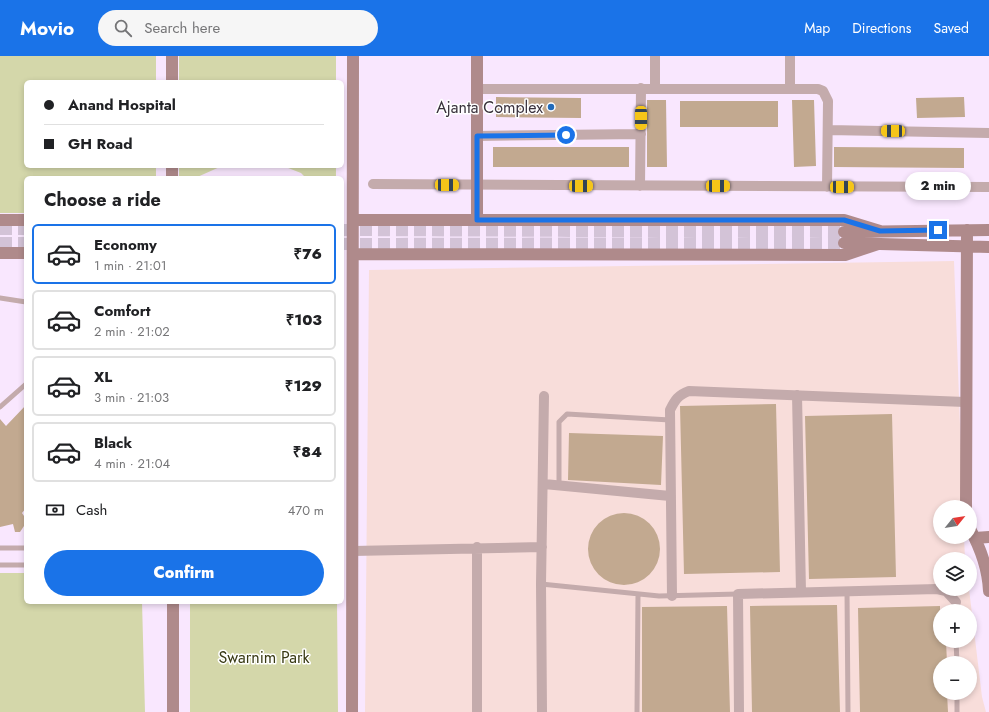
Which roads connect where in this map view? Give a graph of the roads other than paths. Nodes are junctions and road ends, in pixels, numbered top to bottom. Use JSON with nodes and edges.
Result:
{"nodes":[{"id":1,"x":172,"y":56,"type":"edge"},
{"id":2,"x":353,"y":56,"type":"edge"},
{"id":3,"x":477,"y":56,"type":"edge"},
{"id":4,"x":655,"y":56,"type":"edge"},
{"id":5,"x":790,"y":56,"type":"edge"},
{"id":6,"x":172,"y":80,"type":"edge"},
{"id":7,"x":641,"y":88,"type":"junction"},
{"id":8,"x":656,"y":88,"type":"junction"},
{"id":9,"x":477,"y":89,"type":"junction"},
{"id":10,"x":790,"y":89,"type":"junction"},
{"id":11,"x":828,"y":130,"type":"junction"},
{"id":12,"x":989,"y":133,"type":"edge"},
{"id":13,"x":641,"y":134,"type":"junction"},
{"id":14,"x":477,"y":136,"type":"junction"},
{"id":15,"x":373,"y":184,"type":"dead end"},
{"id":16,"x":477,"y":185,"type":"junction"},
{"id":17,"x":640,"y":186,"type":"junction"},
{"id":18,"x":827,"y":187,"type":"junction"},
{"id":19,"x":989,"y":187,"type":"edge"},
{"id":20,"x":0,"y":220,"type":"edge"},
{"id":21,"x":24,"y":220,"type":"edge"},
{"id":22,"x":353,"y":220,"type":"junction"},
{"id":23,"x":477,"y":220,"type":"junction"},
{"id":24,"x":967,"y":230,"type":"junction"},
{"id":25,"x":989,"y":230,"type":"edge"},
{"id":26,"x":880,"y":231,"type":"junction"},
{"id":27,"x":878,"y":244,"type":"junction"},
{"id":28,"x":968,"y":247,"type":"junction"},
{"id":29,"x":989,"y":247,"type":"edge"},
{"id":30,"x":0,"y":253,"type":"edge"},
{"id":31,"x":24,"y":253,"type":"edge"},
{"id":32,"x":353,"y":254,"type":"junction"},
{"id":33,"x":0,"y":298,"type":"edge"},
{"id":34,"x":24,"y":302,"type":"edge"},
{"id":35,"x":24,"y":386,"type":"edge"},
{"id":36,"x":797,"y":395,"type":"junction"},
{"id":37,"x":544,"y":396,"type":"dead end"},
{"id":38,"x":965,"y":402,"type":"junction"},
{"id":39,"x":0,"y":407,"type":"edge"},
{"id":40,"x":670,"y":420,"type":"junction"},
{"id":41,"x":544,"y":484,"type":"junction"},
{"id":42,"x":559,"y":486,"type":"junction"},
{"id":43,"x":670,"y":496,"type":"junction"},
{"id":44,"x":966,"y":500,"type":"edge"},
{"id":45,"x":977,"y":535,"type":"edge"},
{"id":46,"x":989,"y":537,"type":"edge"},
{"id":47,"x":977,"y":543,"type":"edge"},
{"id":48,"x":542,"y":546,"type":"junction"},
{"id":49,"x":477,"y":547,"type":"junction"},
{"id":50,"x":0,"y":548,"type":"edge"},
{"id":51,"x":24,"y":548,"type":"edge"},
{"id":52,"x":353,"y":550,"type":"junction"},
{"id":53,"x":0,"y":565,"type":"edge"},
{"id":54,"x":24,"y":565,"type":"edge"},
{"id":55,"x":541,"y":584,"type":"junction"},
{"id":56,"x":847,"y":591,"type":"junction"},
{"id":57,"x":989,"y":591,"type":"edge"},
{"id":58,"x":801,"y":592,"type":"junction"},
{"id":59,"x":638,"y":594,"type":"junction"},
{"id":60,"x":738,"y":594,"type":"junction"},
{"id":61,"x":672,"y":596,"type":"junction"},
{"id":62,"x":173,"y":604,"type":"edge"},
{"id":63,"x":955,"y":604,"type":"edge"},
{"id":64,"x":957,"y":700,"type":"edge"},
{"id":65,"x":173,"y":712,"type":"edge"},
{"id":66,"x":352,"y":712,"type":"edge"},
{"id":67,"x":477,"y":712,"type":"edge"},
{"id":68,"x":542,"y":712,"type":"edge"},
{"id":69,"x":637,"y":712,"type":"edge"},
{"id":70,"x":740,"y":712,"type":"edge"},
{"id":71,"x":848,"y":712,"type":"edge"},
{"id":72,"x":957,"y":712,"type":"edge"}],
"edges":[{"from":1,"to":6,"type":"street"},
{"from":2,"to":22,"type":"street"},
{"from":3,"to":9,"type":"street"},
{"from":4,"to":8,"type":"street"},
{"from":5,"to":10,"type":"street"},
{"from":7,"to":8,"type":"street"},
{"from":7,"to":9,"type":"street"},
{"from":7,"to":13,"type":"street"},
{"from":8,"to":10,"type":"street"},
{"from":9,"to":14,"type":"street"},
{"from":10,"to":11,"type":"street"},
{"from":11,"to":12,"type":"street"},
{"from":11,"to":18,"type":"street"},
{"from":13,"to":14,"type":"street"},
{"from":13,"to":17,"type":"street"},
{"from":14,"to":16,"type":"street"},
{"from":15,"to":16,"type":"street"},
{"from":16,"to":17,"type":"street"},
{"from":16,"to":23,"type":"street"},
{"from":17,"to":18,"type":"street"},
{"from":18,"to":19,"type":"street"},
{"from":20,"to":21,"type":"street"},
{"from":22,"to":23,"type":"street"},
{"from":22,"to":32,"type":"street"},
{"from":23,"to":26,"type":"street"},
{"from":24,"to":25,"type":"street"},
{"from":24,"to":26,"type":"street"},
{"from":24,"to":28,"type":"street"},
{"from":26,"to":27,"type":"street"},
{"from":27,"to":28,"type":"street"},
{"from":27,"to":32,"type":"street"},
{"from":28,"to":29,"type":"street"},
{"from":28,"to":38,"type":"street"},
{"from":30,"to":31,"type":"street"},
{"from":32,"to":52,"type":"street"},
{"from":33,"to":34,"type":"lane"},
{"from":35,"to":39,"type":"lane"},
{"from":36,"to":38,"type":"street"},
{"from":36,"to":40,"type":"street"},
{"from":36,"to":58,"type":"street"},
{"from":37,"to":41,"type":"street"},
{"from":38,"to":44,"type":"street"},
{"from":40,"to":42,"type":"lane"},
{"from":40,"to":43,"type":"street"},
{"from":41,"to":42,"type":"street"},
{"from":41,"to":48,"type":"street"},
{"from":42,"to":43,"type":"street"},
{"from":43,"to":61,"type":"street"},
{"from":45,"to":46,"type":"street"},
{"from":47,"to":57,"type":"street"},
{"from":48,"to":49,"type":"street"},
{"from":48,"to":55,"type":"street"},
{"from":49,"to":52,"type":"street"},
{"from":49,"to":67,"type":"street"},
{"from":50,"to":51,"type":"lane"},
{"from":52,"to":66,"type":"street"},
{"from":53,"to":54,"type":"lane"},
{"from":55,"to":59,"type":"lane"},
{"from":55,"to":68,"type":"street"},
{"from":56,"to":58,"type":"street"},
{"from":56,"to":63,"type":"street"},
{"from":56,"to":71,"type":"lane"},
{"from":58,"to":60,"type":"street"},
{"from":59,"to":61,"type":"lane"},
{"from":59,"to":69,"type":"lane"},
{"from":60,"to":61,"type":"lane"},
{"from":60,"to":70,"type":"street"},
{"from":62,"to":65,"type":"street"},
{"from":64,"to":72,"type":"lane"}]}
